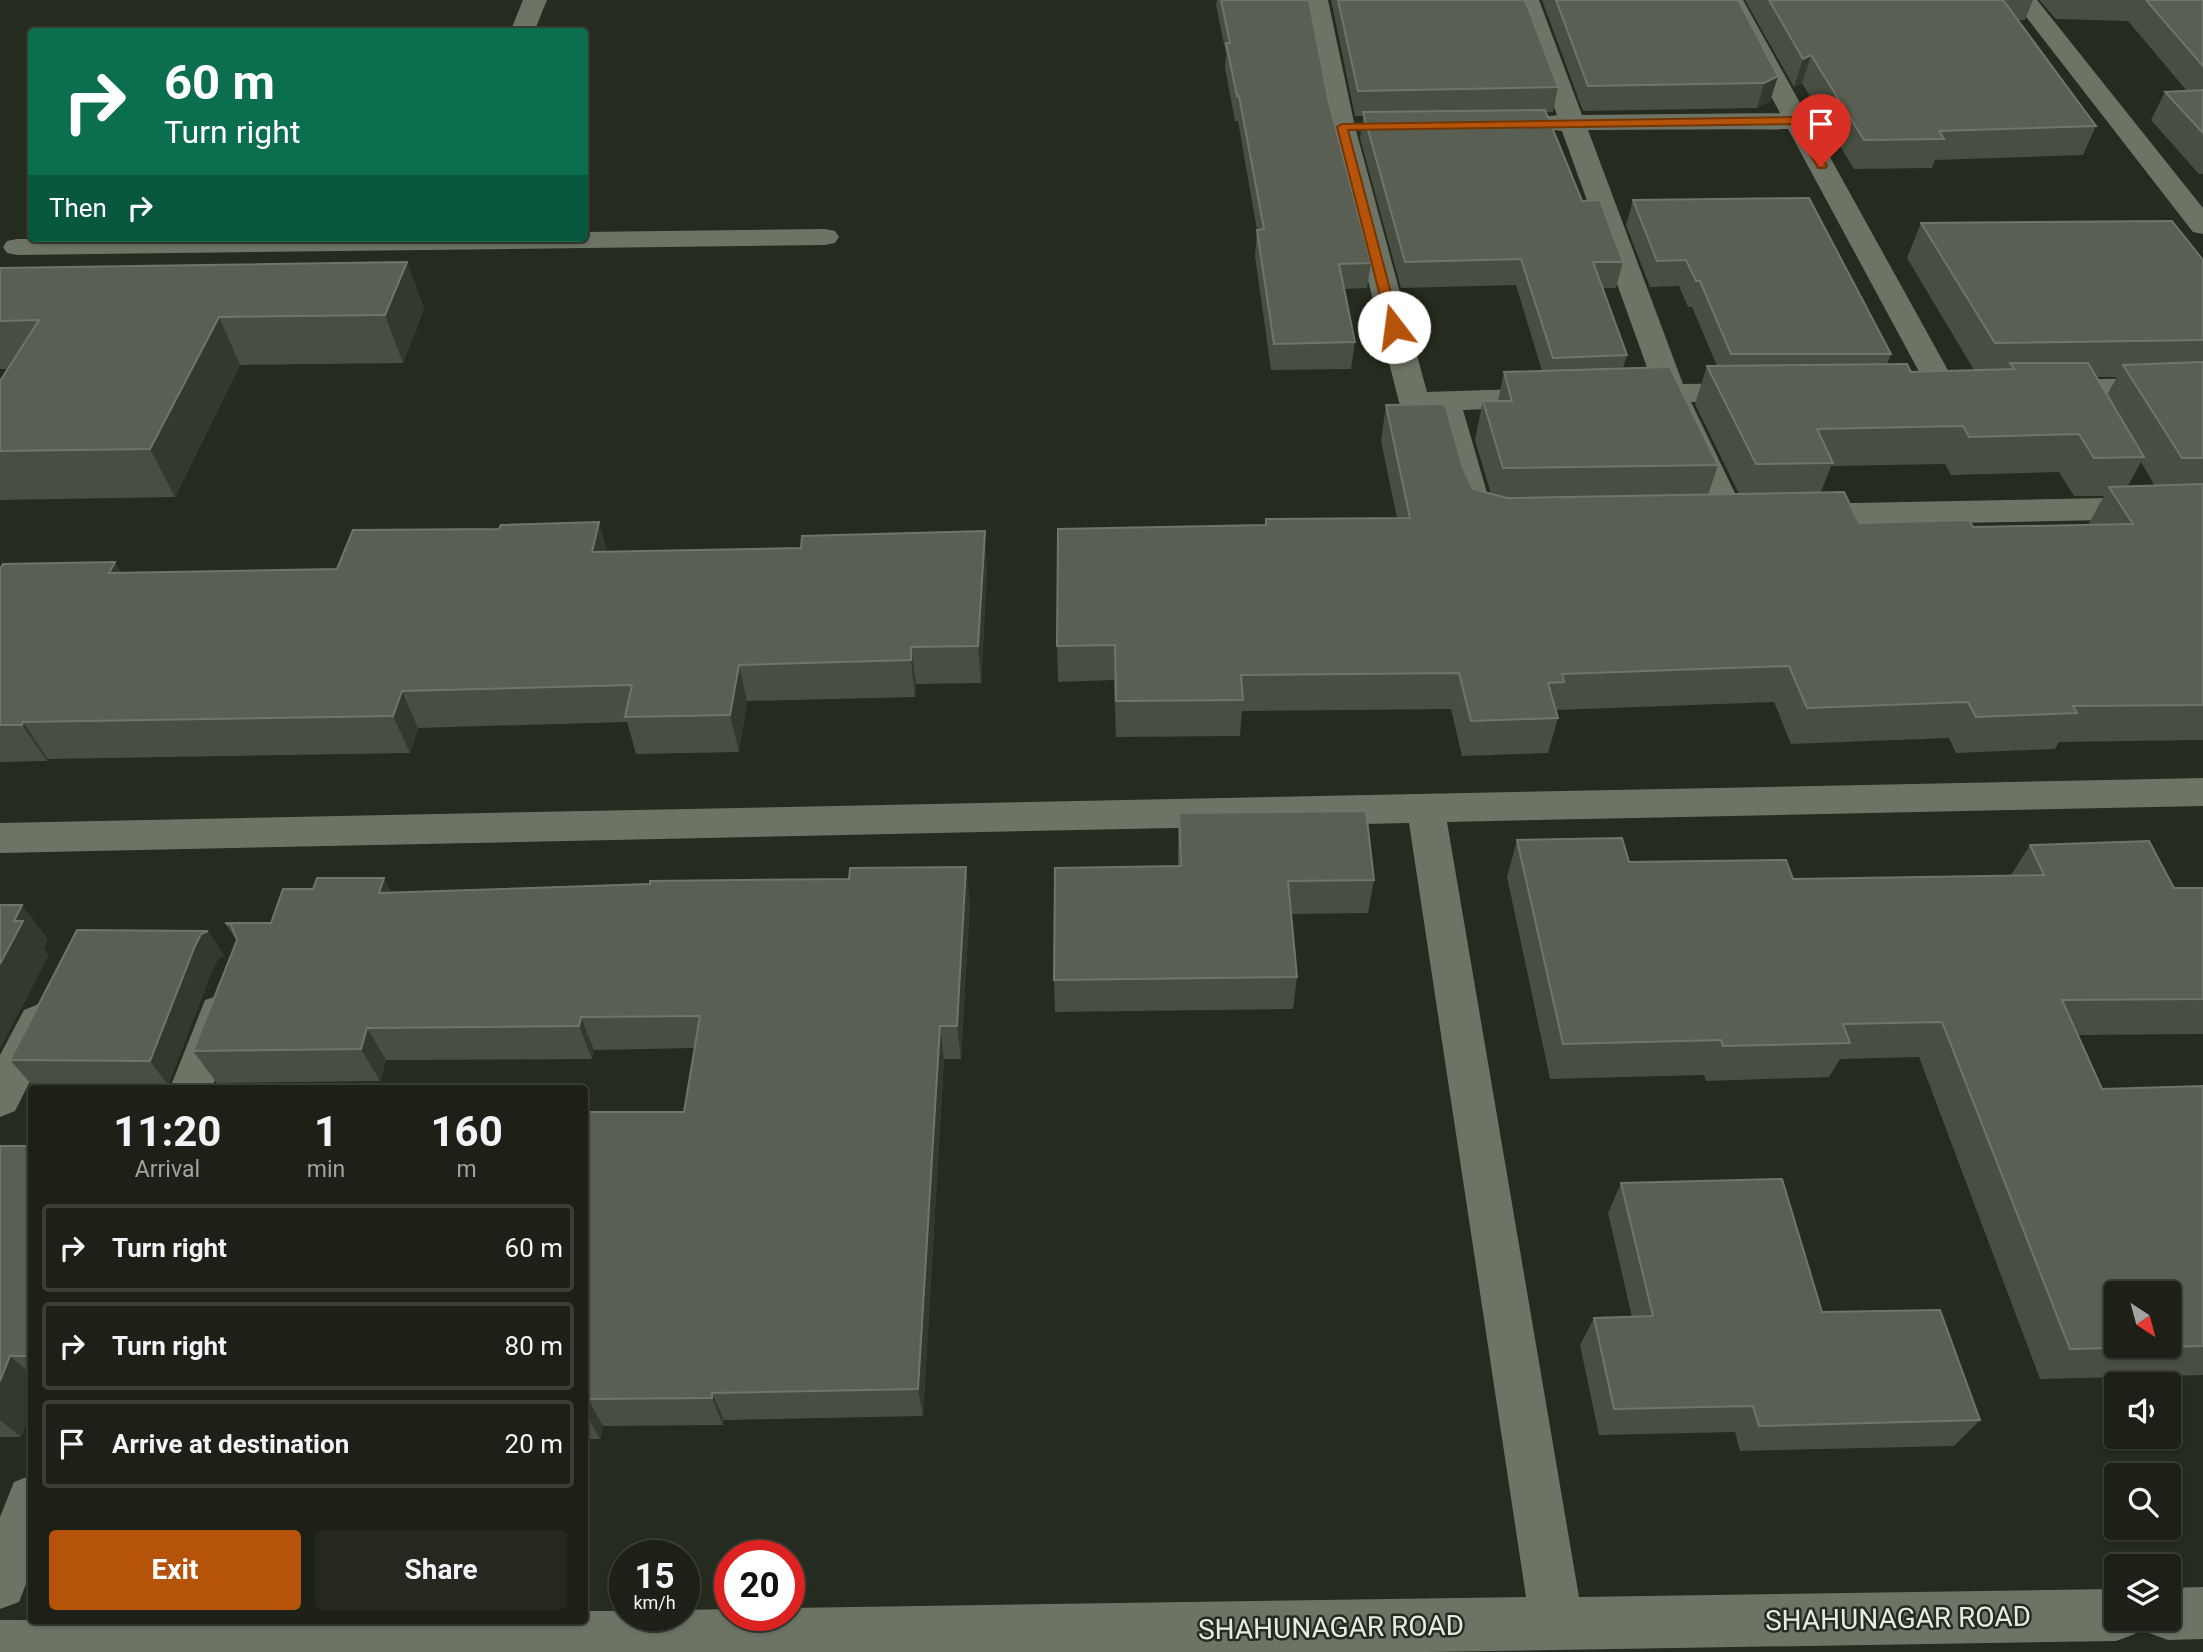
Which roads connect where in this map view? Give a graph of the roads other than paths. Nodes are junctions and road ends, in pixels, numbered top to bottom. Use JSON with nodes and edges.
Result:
{"nodes":[{"id":1,"x":534,"y":0,"type":"edge"},
{"id":2,"x":1316,"y":0,"type":"edge"},
{"id":3,"x":1527,"y":0,"type":"edge"},
{"id":4,"x":1731,"y":0,"type":"edge"},
{"id":5,"x":2025,"y":0,"type":"edge"},
{"id":6,"x":524,"y":28,"type":"edge"},
{"id":7,"x":1797,"y":121,"type":"junction"},
{"id":8,"x":1571,"y":122,"type":"junction"},
{"id":9,"x":1517,"y":124,"type":"edge"},
{"id":10,"x":2203,"y":226,"type":"edge"},
{"id":11,"x":825,"y":237,"type":"dead end"},
{"id":12,"x":588,"y":239,"type":"edge"},
{"id":13,"x":319,"y":242,"type":"edge"},
{"id":14,"x":17,"y":247,"type":"dead end"},
{"id":15,"x":2203,"y":386,"type":"edge"},
{"id":16,"x":2026,"y":390,"type":"edge"},
{"id":17,"x":1945,"y":391,"type":"edge"},
{"id":18,"x":1671,"y":392,"type":"junction"},
{"id":19,"x":1780,"y":392,"type":"edge"},
{"id":20,"x":1445,"y":400,"type":"junction"},
{"id":21,"x":2203,"y":507,"type":"edge"},
{"id":22,"x":1512,"y":521,"type":"edge"},
{"id":23,"x":2203,"y":792,"type":"edge"},
{"id":24,"x":1426,"y":808,"type":"junction"},
{"id":25,"x":0,"y":838,"type":"edge"},
{"id":26,"x":236,"y":972,"type":"edge"},
{"id":27,"x":56,"y":987,"type":"edge"},
{"id":28,"x":192,"y":1085,"type":"edge"},
{"id":29,"x":0,"y":1098,"type":"edge"},
{"id":30,"x":28,"y":1510,"type":"edge"},
{"id":31,"x":0,"y":1583,"type":"edge"},
{"id":32,"x":2203,"y":1613,"type":"edge"},
{"id":33,"x":2181,"y":1614,"type":"edge"},
{"id":34,"x":2104,"y":1615,"type":"edge"},
{"id":35,"x":1557,"y":1624,"type":"junction"},
{"id":36,"x":216,"y":1632,"type":"edge"},
{"id":37,"x":0,"y":1647,"type":"edge"}],
"edges":[{"from":1,"to":6,"type":"street"},
{"from":2,"to":20,"type":"street"},
{"from":3,"to":8,"type":"street"},
{"from":4,"to":7,"type":"street"},
{"from":5,"to":10,"type":"street"},
{"from":7,"to":8,"type":"street"},
{"from":7,"to":17,"type":"street"},
{"from":8,"to":9,"type":"street"},
{"from":8,"to":18,"type":"street"},
{"from":11,"to":12,"type":"street"},
{"from":13,"to":14,"type":"street"},
{"from":15,"to":16,"type":"street"},
{"from":18,"to":19,"type":"street"},
{"from":18,"to":20,"type":"street"},
{"from":18,"to":21,"type":"street"},
{"from":20,"to":22,"type":"street"},
{"from":23,"to":24,"type":"street"},
{"from":24,"to":25,"type":"street"},
{"from":24,"to":35,"type":"street"},
{"from":26,"to":28,"type":"street"},
{"from":27,"to":29,"type":"street"},
{"from":30,"to":31,"type":"street"},
{"from":32,"to":33,"type":"street"},
{"from":34,"to":35,"type":"street","name":"SHAHUNAGAR ROAD"},
{"from":35,"to":36,"type":"street","name":"SHAHUNAGAR ROAD"},
{"from":36,"to":37,"type":"street","name":"SHAHUNAGAR ROAD"}]}
